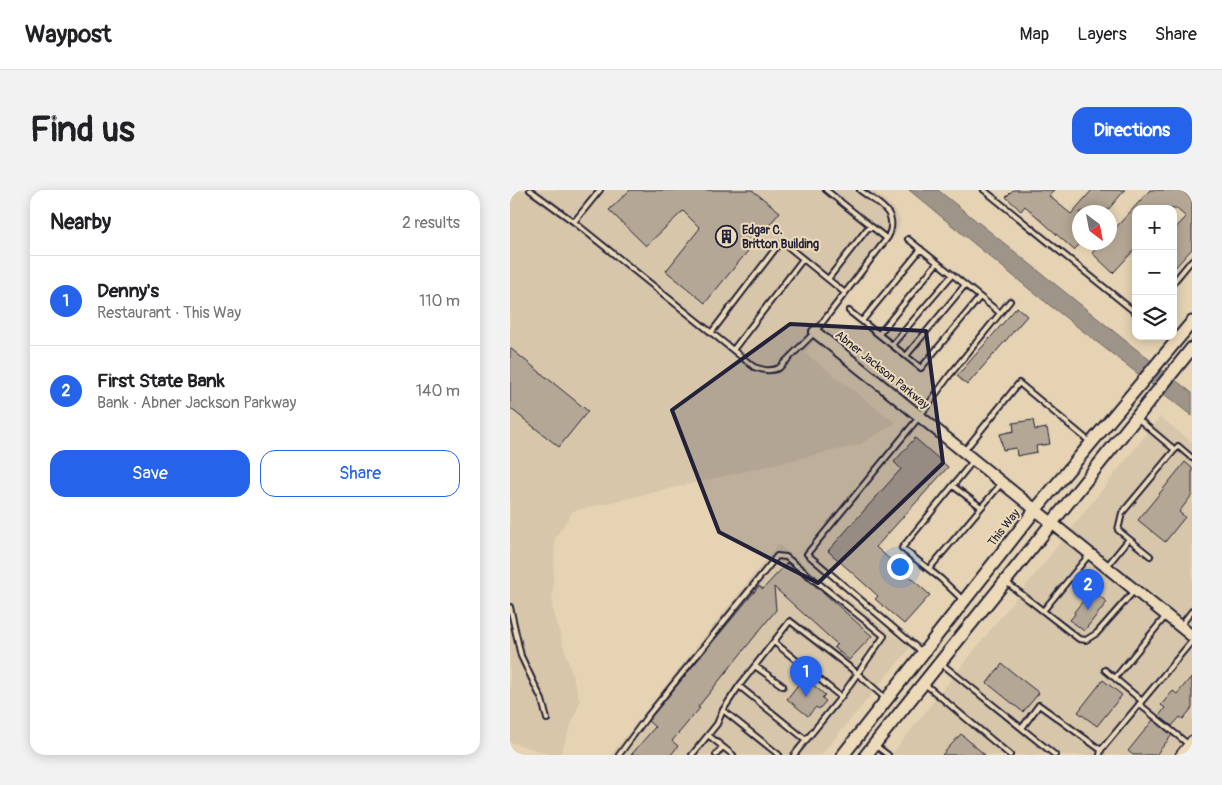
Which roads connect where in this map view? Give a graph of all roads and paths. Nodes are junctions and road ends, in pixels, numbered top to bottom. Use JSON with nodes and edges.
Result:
{"nodes":[{"id":1,"x":530,"y":190,"type":"edge"},
{"id":2,"x":600,"y":190,"type":"edge"},
{"id":3,"x":826,"y":190,"type":"edge"},
{"id":4,"x":860,"y":190,"type":"edge"},
{"id":5,"x":984,"y":190,"type":"edge"},
{"id":6,"x":574,"y":222,"type":"junction"},
{"id":7,"x":872,"y":227,"type":"junction"},
{"id":8,"x":886,"y":238,"type":"junction"},
{"id":9,"x":908,"y":239,"type":"dead end"},
{"id":10,"x":920,"y":249,"type":"junction"},
{"id":11,"x":803,"y":259,"type":"junction"},
{"id":12,"x":1192,"y":262,"type":"edge"},
{"id":13,"x":937,"y":263,"type":"junction"},
{"id":14,"x":952,"y":274,"type":"junction"},
{"id":15,"x":828,"y":278,"type":"junction"},
{"id":16,"x":1177,"y":279,"type":"edge"},
{"id":17,"x":965,"y":285,"type":"junction"},
{"id":18,"x":845,"y":293,"type":"junction"},
{"id":19,"x":980,"y":297,"type":"junction"},
{"id":20,"x":1010,"y":301,"type":"dead end"},
{"id":21,"x":1132,"y":310,"type":"edge"},
{"id":22,"x":849,"y":311,"type":"dead end"},
{"id":23,"x":1000,"y":313,"type":"junction"},
{"id":24,"x":862,"y":321,"type":"junction"},
{"id":25,"x":1192,"y":322,"type":"edge"},
{"id":26,"x":815,"y":332,"type":"junction"},
{"id":27,"x":711,"y":333,"type":"junction"},
{"id":28,"x":879,"y":334,"type":"junction"},
{"id":29,"x":892,"y":345,"type":"junction"},
{"id":30,"x":1192,"y":348,"type":"edge"},
{"id":31,"x":733,"y":350,"type":"junction"},
{"id":32,"x":906,"y":356,"type":"junction"},
{"id":33,"x":920,"y":416,"type":"junction"},
{"id":34,"x":1136,"y":417,"type":"junction"},
{"id":35,"x":1092,"y":443,"type":"junction"},
{"id":36,"x":1175,"y":450,"type":"junction"},
{"id":37,"x":964,"y":452,"type":"junction"},
{"id":38,"x":1192,"y":458,"type":"edge"},
{"id":39,"x":974,"y":460,"type":"junction"},
{"id":40,"x":1002,"y":482,"type":"junction"},
{"id":41,"x":953,"y":486,"type":"junction"},
{"id":42,"x":981,"y":507,"type":"junction"},
{"id":43,"x":1036,"y":509,"type":"junction"},
{"id":44,"x":1053,"y":523,"type":"junction"},
{"id":45,"x":1128,"y":539,"type":"junction"},
{"id":46,"x":1091,"y":553,"type":"junction"},
{"id":47,"x":1150,"y":556,"type":"dead end"},
{"id":48,"x":1107,"y":566,"type":"junction"},
{"id":49,"x":929,"y":569,"type":"junction"},
{"id":50,"x":1006,"y":582,"type":"junction"},
{"id":51,"x":1135,"y":590,"type":"junction"},
{"id":52,"x":965,"y":602,"type":"junction"},
{"id":53,"x":510,"y":607,"type":"edge"},
{"id":54,"x":1043,"y":611,"type":"junction"},
{"id":55,"x":1192,"y":611,"type":"edge"},
{"id":56,"x":980,"y":614,"type":"junction"},
{"id":57,"x":1166,"y":615,"type":"junction"},
{"id":58,"x":1180,"y":626,"type":"junction"},
{"id":59,"x":1192,"y":636,"type":"edge"},
{"id":60,"x":1192,"y":641,"type":"edge"},
{"id":61,"x":774,"y":642,"type":"junction"},
{"id":62,"x":924,"y":653,"type":"junction"},
{"id":63,"x":941,"y":663,"type":"junction"},
{"id":64,"x":755,"y":666,"type":"junction"},
{"id":65,"x":1105,"y":670,"type":"dead end"},
{"id":66,"x":857,"y":673,"type":"junction"},
{"id":67,"x":1115,"y":678,"type":"junction"},
{"id":68,"x":924,"y":684,"type":"junction"},
{"id":69,"x":739,"y":686,"type":"junction"},
{"id":70,"x":783,"y":686,"type":"dead end"},
{"id":71,"x":841,"y":697,"type":"junction"},
{"id":72,"x":887,"y":699,"type":"junction"},
{"id":73,"x":1141,"y":703,"type":"junction"},
{"id":74,"x":723,"y":710,"type":"junction"},
{"id":75,"x":546,"y":719,"type":"dead end"},
{"id":76,"x":1022,"y":728,"type":"junction"},
{"id":77,"x":708,"y":735,"type":"junction"},
{"id":78,"x":806,"y":740,"type":"junction"},
{"id":79,"x":1190,"y":742,"type":"edge"},
{"id":80,"x":874,"y":745,"type":"junction"},
{"id":81,"x":722,"y":747,"type":"junction"},
{"id":82,"x":1100,"y":753,"type":"edge"},
{"id":83,"x":846,"y":754,"type":"edge"},
{"id":84,"x":620,"y":755,"type":"edge"},
{"id":85,"x":692,"y":755,"type":"edge"},
{"id":86,"x":716,"y":755,"type":"edge"},
{"id":87,"x":732,"y":755,"type":"edge"},
{"id":88,"x":779,"y":755,"type":"edge"},
{"id":89,"x":794,"y":755,"type":"edge"},
{"id":90,"x":866,"y":755,"type":"edge"},
{"id":91,"x":888,"y":755,"type":"edge"},
{"id":92,"x":1010,"y":755,"type":"edge"},
{"id":93,"x":1056,"y":755,"type":"edge"},
{"id":94,"x":1180,"y":755,"type":"edge"}],
"edges":[{"from":1,"to":6,"type":"lane"},
{"from":2,"to":6,"type":"lane"},
{"from":3,"to":7,"type":"lane"},
{"from":4,"to":8,"type":"lane"},
{"from":5,"to":21,"type":"lane"},
{"from":6,"to":27,"type":"lane"},
{"from":7,"to":8,"type":"lane"},
{"from":7,"to":15,"type":"lane"},
{"from":8,"to":18,"type":"lane"},
{"from":9,"to":10,"type":"lane"},
{"from":10,"to":13,"type":"lane"},
{"from":10,"to":24,"type":"lane"},
{"from":11,"to":15,"type":"lane"},
{"from":11,"to":27,"type":"lane"},
{"from":11,"to":31,"type":"lane"},
{"from":12,"to":16,"type":"lane"},
{"from":13,"to":14,"type":"lane"},
{"from":13,"to":28,"type":"lane"},
{"from":14,"to":17,"type":"lane"},
{"from":14,"to":29,"type":"lane"},
{"from":15,"to":18,"type":"lane"},
{"from":17,"to":19,"type":"lane"},
{"from":17,"to":32,"type":"lane"},
{"from":18,"to":26,"type":"lane"},
{"from":19,"to":23,"type":"lane"},
{"from":19,"to":32,"type":"lane"},
{"from":20,"to":23,"type":"lane"},
{"from":22,"to":24,"type":"lane"},
{"from":23,"to":33,"type":"lane"},
{"from":24,"to":28,"type":"lane"},
{"from":25,"to":35,"type":"main road","name":"This Way"},
{"from":26,"to":31,"type":"lane"},
{"from":26,"to":33,"type":"street","name":"Abner Jackson Parkway"},
{"from":27,"to":31,"type":"lane"},
{"from":28,"to":29,"type":"lane"},
{"from":29,"to":32,"type":"lane"},
{"from":30,"to":34,"type":"main road"},
{"from":33,"to":37,"type":"street","name":"Abner Jackson Parkway"},
{"from":33,"to":62,"type":"lane"},
{"from":34,"to":36,"type":"lane"},
{"from":34,"to":44,"type":"main road"},
{"from":35,"to":37,"type":"lane"},
{"from":35,"to":43,"type":"main road","name":"This Way"},
{"from":36,"to":38,"type":"lane"},
{"from":36,"to":45,"type":"lane"},
{"from":37,"to":39,"type":"street","name":"Abner Jackson Parkway"},
{"from":39,"to":40,"type":"street","name":"Abner Jackson Parkway"},
{"from":39,"to":41,"type":"lane"},
{"from":40,"to":42,"type":"lane"},
{"from":40,"to":43,"type":"street","name":"Abner Jackson Parkway"},
{"from":41,"to":42,"type":"lane"},
{"from":41,"to":49,"type":"lane"},
{"from":42,"to":49,"type":"lane"},
{"from":43,"to":44,"type":"street","name":"Abner Jackson Parkway"},
{"from":43,"to":52,"type":"main road","name":"This Way"},
{"from":44,"to":46,"type":"street","name":"Abner Jackson Parkway"},
{"from":44,"to":50,"type":"main road"},
{"from":45,"to":47,"type":"lane"},
{"from":45,"to":48,"type":"lane"},
{"from":46,"to":48,"type":"street","name":"Abner Jackson Parkway"},
{"from":46,"to":54,"type":"lane"},
{"from":48,"to":51,"type":"street","name":"Abner Jackson Parkway"},
{"from":49,"to":52,"type":"lane"},
{"from":50,"to":54,"type":"lane"},
{"from":50,"to":56,"type":"main road"},
{"from":51,"to":54,"type":"lane"},
{"from":51,"to":57,"type":"street","name":"Abner Jackson Parkway"},
{"from":52,"to":56,"type":"main road"},
{"from":52,"to":62,"type":"main road","name":"This Way"},
{"from":53,"to":75,"type":"lane"},
{"from":55,"to":58,"type":"lane"},
{"from":56,"to":63,"type":"main road"},
{"from":57,"to":58,"type":"street","name":"Abner Jackson Parkway"},
{"from":57,"to":67,"type":"lane"},
{"from":58,"to":59,"type":"street","name":"Abner Jackson Parkway"},
{"from":60,"to":73,"type":"lane"},
{"from":61,"to":64,"type":"lane"},
{"from":61,"to":66,"type":"lane"},
{"from":61,"to":71,"type":"lane"},
{"from":62,"to":72,"type":"main road","name":"This Way"},
{"from":63,"to":68,"type":"main road"},
{"from":63,"to":76,"type":"lane"},
{"from":64,"to":69,"type":"lane"},
{"from":64,"to":70,"type":"lane"},
{"from":65,"to":67,"type":"lane"},
{"from":66,"to":71,"type":"lane"},
{"from":66,"to":72,"type":"lane"},
{"from":66,"to":84,"type":"lane"},
{"from":67,"to":73,"type":"lane"},
{"from":68,"to":80,"type":"main road"},
{"from":68,"to":92,"type":"lane"},
{"from":69,"to":74,"type":"lane"},
{"from":69,"to":78,"type":"lane"},
{"from":71,"to":78,"type":"lane"},
{"from":72,"to":83,"type":"main road","name":"This Way"},
{"from":73,"to":79,"type":"lane"},
{"from":73,"to":82,"type":"lane"},
{"from":74,"to":77,"type":"lane"},
{"from":74,"to":88,"type":"lane"},
{"from":76,"to":82,"type":"lane"},
{"from":76,"to":93,"type":"lane"},
{"from":77,"to":81,"type":"lane"},
{"from":77,"to":85,"type":"lane"},
{"from":78,"to":89,"type":"lane"},
{"from":79,"to":94,"type":"street"},
{"from":80,"to":90,"type":"main road"},
{"from":80,"to":91,"type":"lane"},
{"from":81,"to":86,"type":"lane"},
{"from":81,"to":87,"type":"lane"}]}
